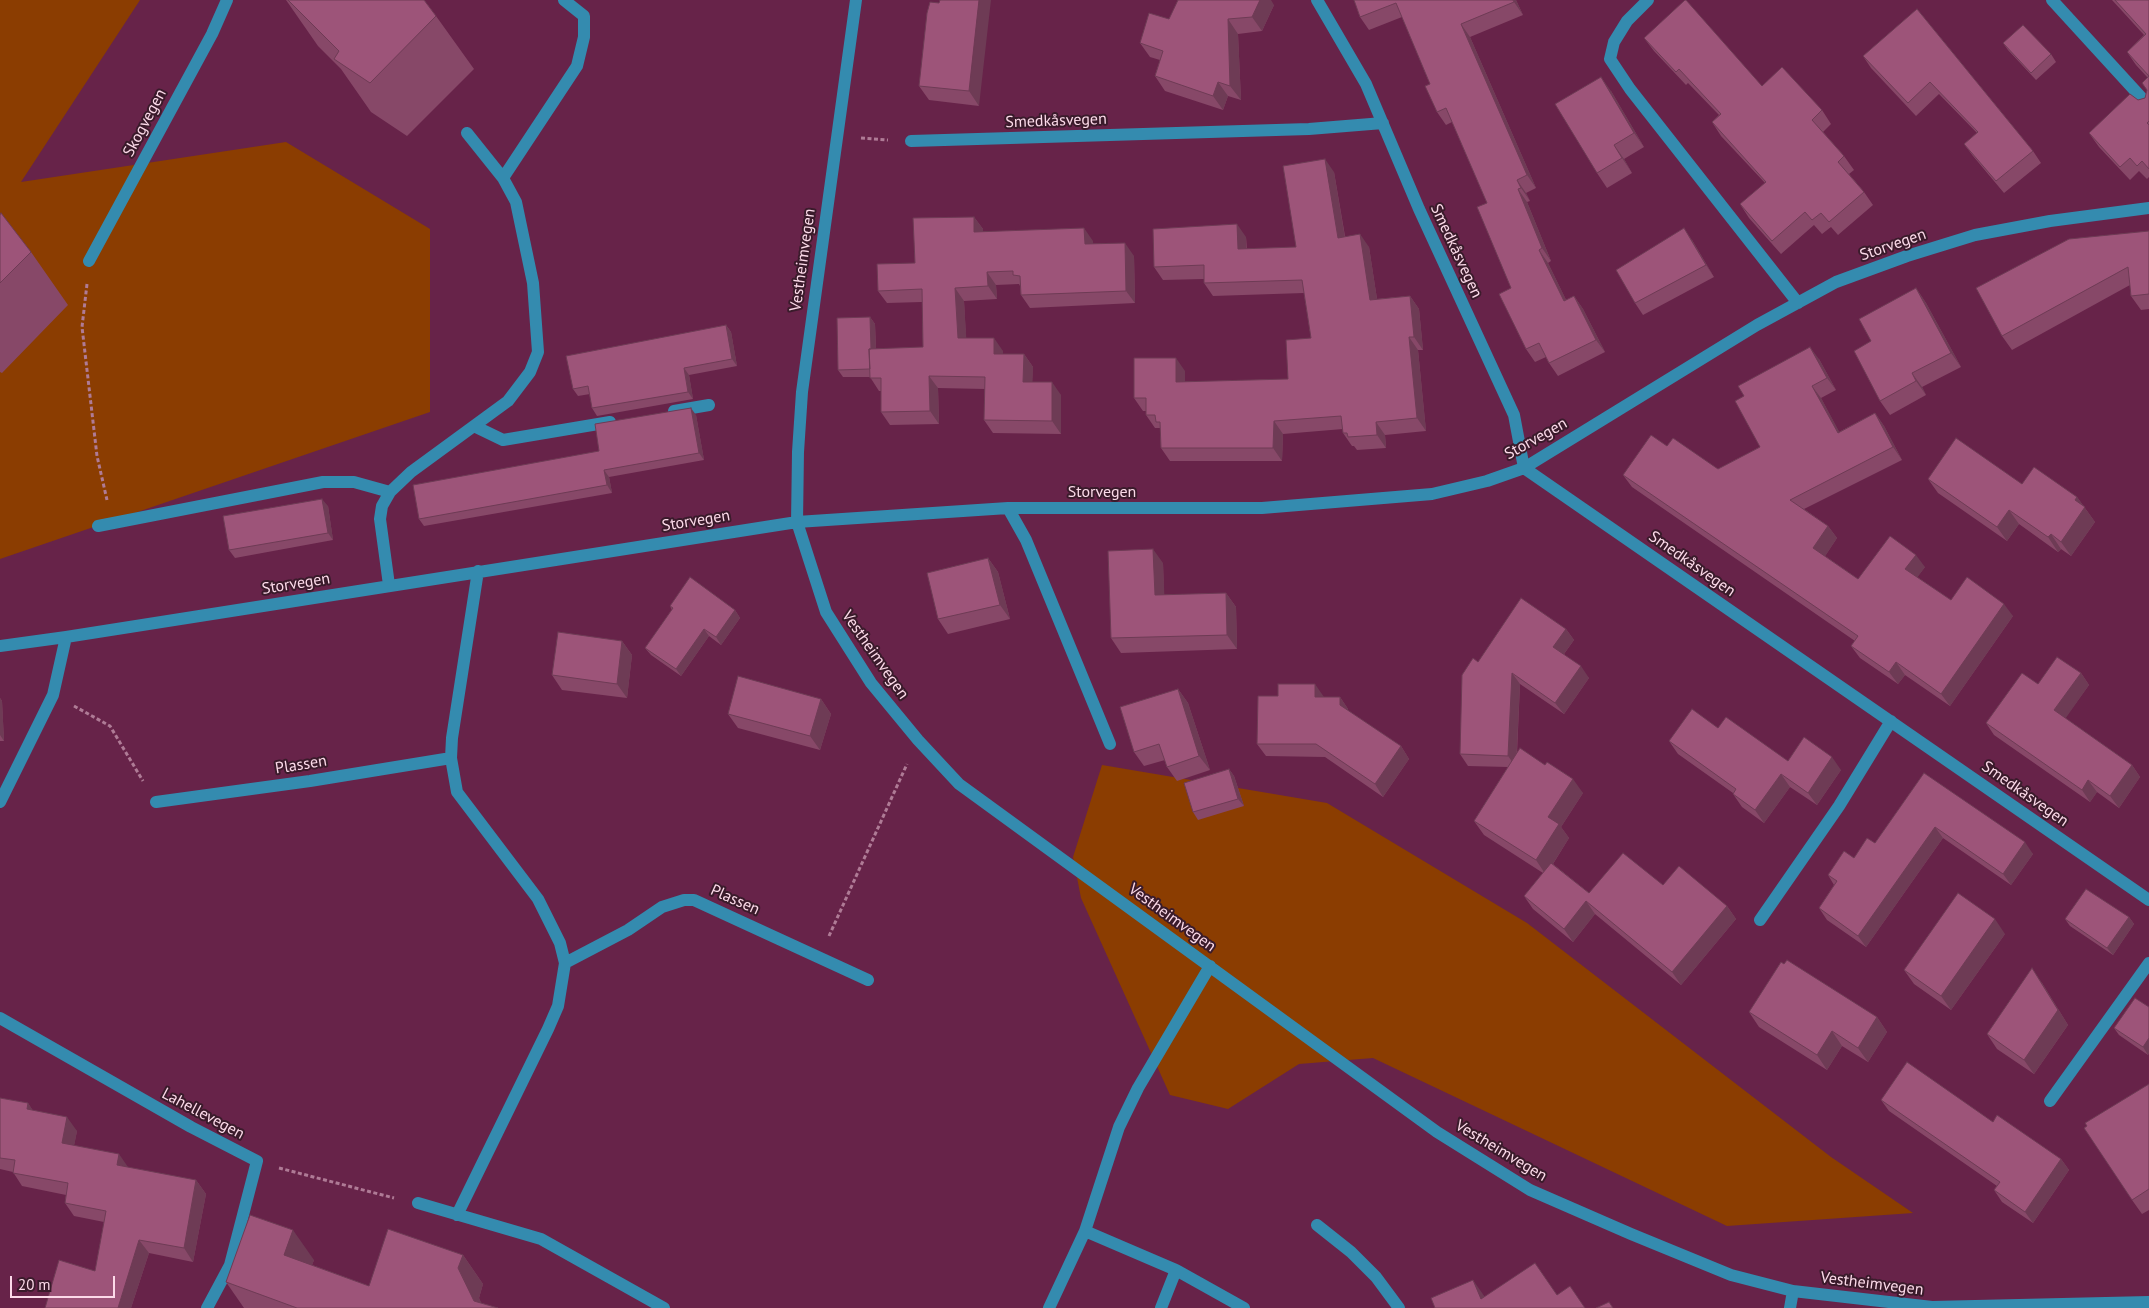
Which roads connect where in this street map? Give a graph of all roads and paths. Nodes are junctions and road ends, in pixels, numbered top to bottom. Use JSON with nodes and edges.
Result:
{"nodes":[{"id":1,"x":227,"y":0,"type":"edge"},
{"id":2,"x":564,"y":0,"type":"edge"},
{"id":3,"x":856,"y":0,"type":"edge"},
{"id":4,"x":1317,"y":0,"type":"edge"},
{"id":5,"x":1648,"y":0,"type":"edge"},
{"id":6,"x":2052,"y":0,"type":"edge"},
{"id":7,"x":2149,"y":106,"type":"edge"},
{"id":8,"x":1383,"y":123,"type":"junction"},
{"id":9,"x":467,"y":133,"type":"dead end"},
{"id":10,"x":837,"y":136,"type":"junction"},
{"id":11,"x":911,"y":141,"type":"joint"},
{"id":12,"x":503,"y":178,"type":"junction"},
{"id":13,"x":2149,"y":208,"type":"edge"},
{"id":14,"x":89,"y":260,"type":"joint"},
{"id":15,"x":1798,"y":303,"type":"junction"},
{"id":16,"x":709,"y":405,"type":"dead end"},
{"id":17,"x":660,"y":414,"type":"edge"},
{"id":18,"x":621,"y":420,"type":"edge"},
{"id":19,"x":474,"y":426,"type":"junction"},
{"id":20,"x":1524,"y":468,"type":"junction"},
{"id":21,"x":390,"y":492,"type":"junction"},
{"id":22,"x":1008,"y":508,"type":"junction"},
{"id":23,"x":797,"y":522,"type":"junction"},
{"id":24,"x":113,"y":524,"type":"junction"},
{"id":25,"x":98,"y":526,"type":"dead end"},
{"id":26,"x":478,"y":572,"type":"junction"},
{"id":27,"x":388,"y":585,"type":"junction"},
{"id":28,"x":66,"y":637,"type":"junction"},
{"id":29,"x":0,"y":646,"type":"edge"},
{"id":30,"x":53,"y":695,"type":"junction"},
{"id":31,"x":1891,"y":721,"type":"junction"},
{"id":32,"x":918,"y":740,"type":"junction"},
{"id":33,"x":1110,"y":744,"type":"dead end"},
{"id":34,"x":451,"y":758,"type":"junction"},
{"id":35,"x":0,"y":802,"type":"edge"},
{"id":36,"x":156,"y":802,"type":"joint"},
{"id":37,"x":2149,"y":900,"type":"edge"},
{"id":38,"x":1760,"y":920,"type":"dead end"},
{"id":39,"x":819,"y":957,"type":"junction"},
{"id":40,"x":565,"y":963,"type":"junction"},
{"id":41,"x":2149,"y":964,"type":"edge"},
{"id":42,"x":1210,"y":966,"type":"junction"},
{"id":43,"x":868,"y":980,"type":"dead end"},
{"id":44,"x":0,"y":1018,"type":"edge"},
{"id":45,"x":2050,"y":1101,"type":"dead end"},
{"id":46,"x":257,"y":1161,"type":"junction"},
{"id":47,"x":418,"y":1203,"type":"joint"},
{"id":48,"x":457,"y":1215,"type":"junction"},
{"id":49,"x":1317,"y":1225,"type":"dead end"},
{"id":50,"x":1084,"y":1231,"type":"junction"},
{"id":51,"x":1176,"y":1270,"type":"junction"},
{"id":52,"x":1794,"y":1290,"type":"junction"},
{"id":53,"x":2149,"y":1302,"type":"edge"},
{"id":54,"x":207,"y":1308,"type":"edge"},
{"id":55,"x":664,"y":1308,"type":"edge"},
{"id":56,"x":1049,"y":1308,"type":"edge"},
{"id":57,"x":1161,"y":1308,"type":"edge"},
{"id":58,"x":1244,"y":1308,"type":"edge"},
{"id":59,"x":1399,"y":1308,"type":"edge"},
{"id":60,"x":1790,"y":1308,"type":"edge"}],
"edges":[{"from":1,"to":14,"type":"street","name":"Skogvegen"},
{"from":2,"to":12,"type":"street"},
{"from":3,"to":10,"type":"street","name":"Vestheimvegen"},
{"from":4,"to":8,"type":"street","name":"Smedkåsvegen"},
{"from":5,"to":15,"type":"street"},
{"from":6,"to":7,"type":"street"},
{"from":8,"to":11,"type":"street","name":"Smedkåsvegen"},
{"from":8,"to":20,"type":"street","name":"Smedkåsvegen"},
{"from":9,"to":12,"type":"street"},
{"from":10,"to":11,"type":"path"},
{"from":10,"to":23,"type":"street","name":"Vestheimvegen"},
{"from":12,"to":19,"type":"street"},
{"from":13,"to":15,"type":"street","name":"Storvegen"},
{"from":14,"to":24,"type":"path"},
{"from":15,"to":20,"type":"street","name":"Storvegen"},
{"from":16,"to":17,"type":"street"},
{"from":18,"to":19,"type":"street"},
{"from":19,"to":21,"type":"street"},
{"from":20,"to":22,"type":"street","name":"Storvegen"},
{"from":20,"to":31,"type":"street","name":"Smedkåsvegen"},
{"from":21,"to":24,"type":"street"},
{"from":21,"to":27,"type":"street"},
{"from":22,"to":23,"type":"street","name":"Storvegen"},
{"from":22,"to":33,"type":"street"},
{"from":23,"to":26,"type":"street","name":"Storvegen"},
{"from":23,"to":32,"type":"street","name":"Vestheimvegen"},
{"from":24,"to":25,"type":"street"},
{"from":26,"to":27,"type":"street","name":"Storvegen"},
{"from":26,"to":34,"type":"street"},
{"from":27,"to":28,"type":"street","name":"Storvegen"},
{"from":28,"to":29,"type":"street","name":"Storvegen"},
{"from":28,"to":30,"type":"street"},
{"from":30,"to":35,"type":"street"},
{"from":30,"to":36,"type":"path"},
{"from":31,"to":37,"type":"street","name":"Smedkåsvegen"},
{"from":31,"to":38,"type":"street"},
{"from":32,"to":39,"type":"path"},
{"from":32,"to":42,"type":"street","name":"Vestheimvegen"},
{"from":34,"to":36,"type":"street","name":"Plassen"},
{"from":34,"to":40,"type":"street"},
{"from":39,"to":40,"type":"street","name":"Plassen"},
{"from":39,"to":43,"type":"street","name":"Plassen"},
{"from":40,"to":48,"type":"street"},
{"from":41,"to":45,"type":"street"},
{"from":42,"to":50,"type":"street"},
{"from":42,"to":52,"type":"street","name":"Vestheimvegen"},
{"from":44,"to":46,"type":"street","name":"Lahellevegen"},
{"from":46,"to":47,"type":"path"},
{"from":46,"to":54,"type":"street"},
{"from":47,"to":48,"type":"street"},
{"from":48,"to":55,"type":"street"},
{"from":49,"to":59,"type":"street"},
{"from":50,"to":51,"type":"street"},
{"from":50,"to":56,"type":"street"},
{"from":51,"to":57,"type":"street"},
{"from":51,"to":58,"type":"street"},
{"from":52,"to":53,"type":"street","name":"Vestheimvegen"},
{"from":52,"to":60,"type":"street"}]}
